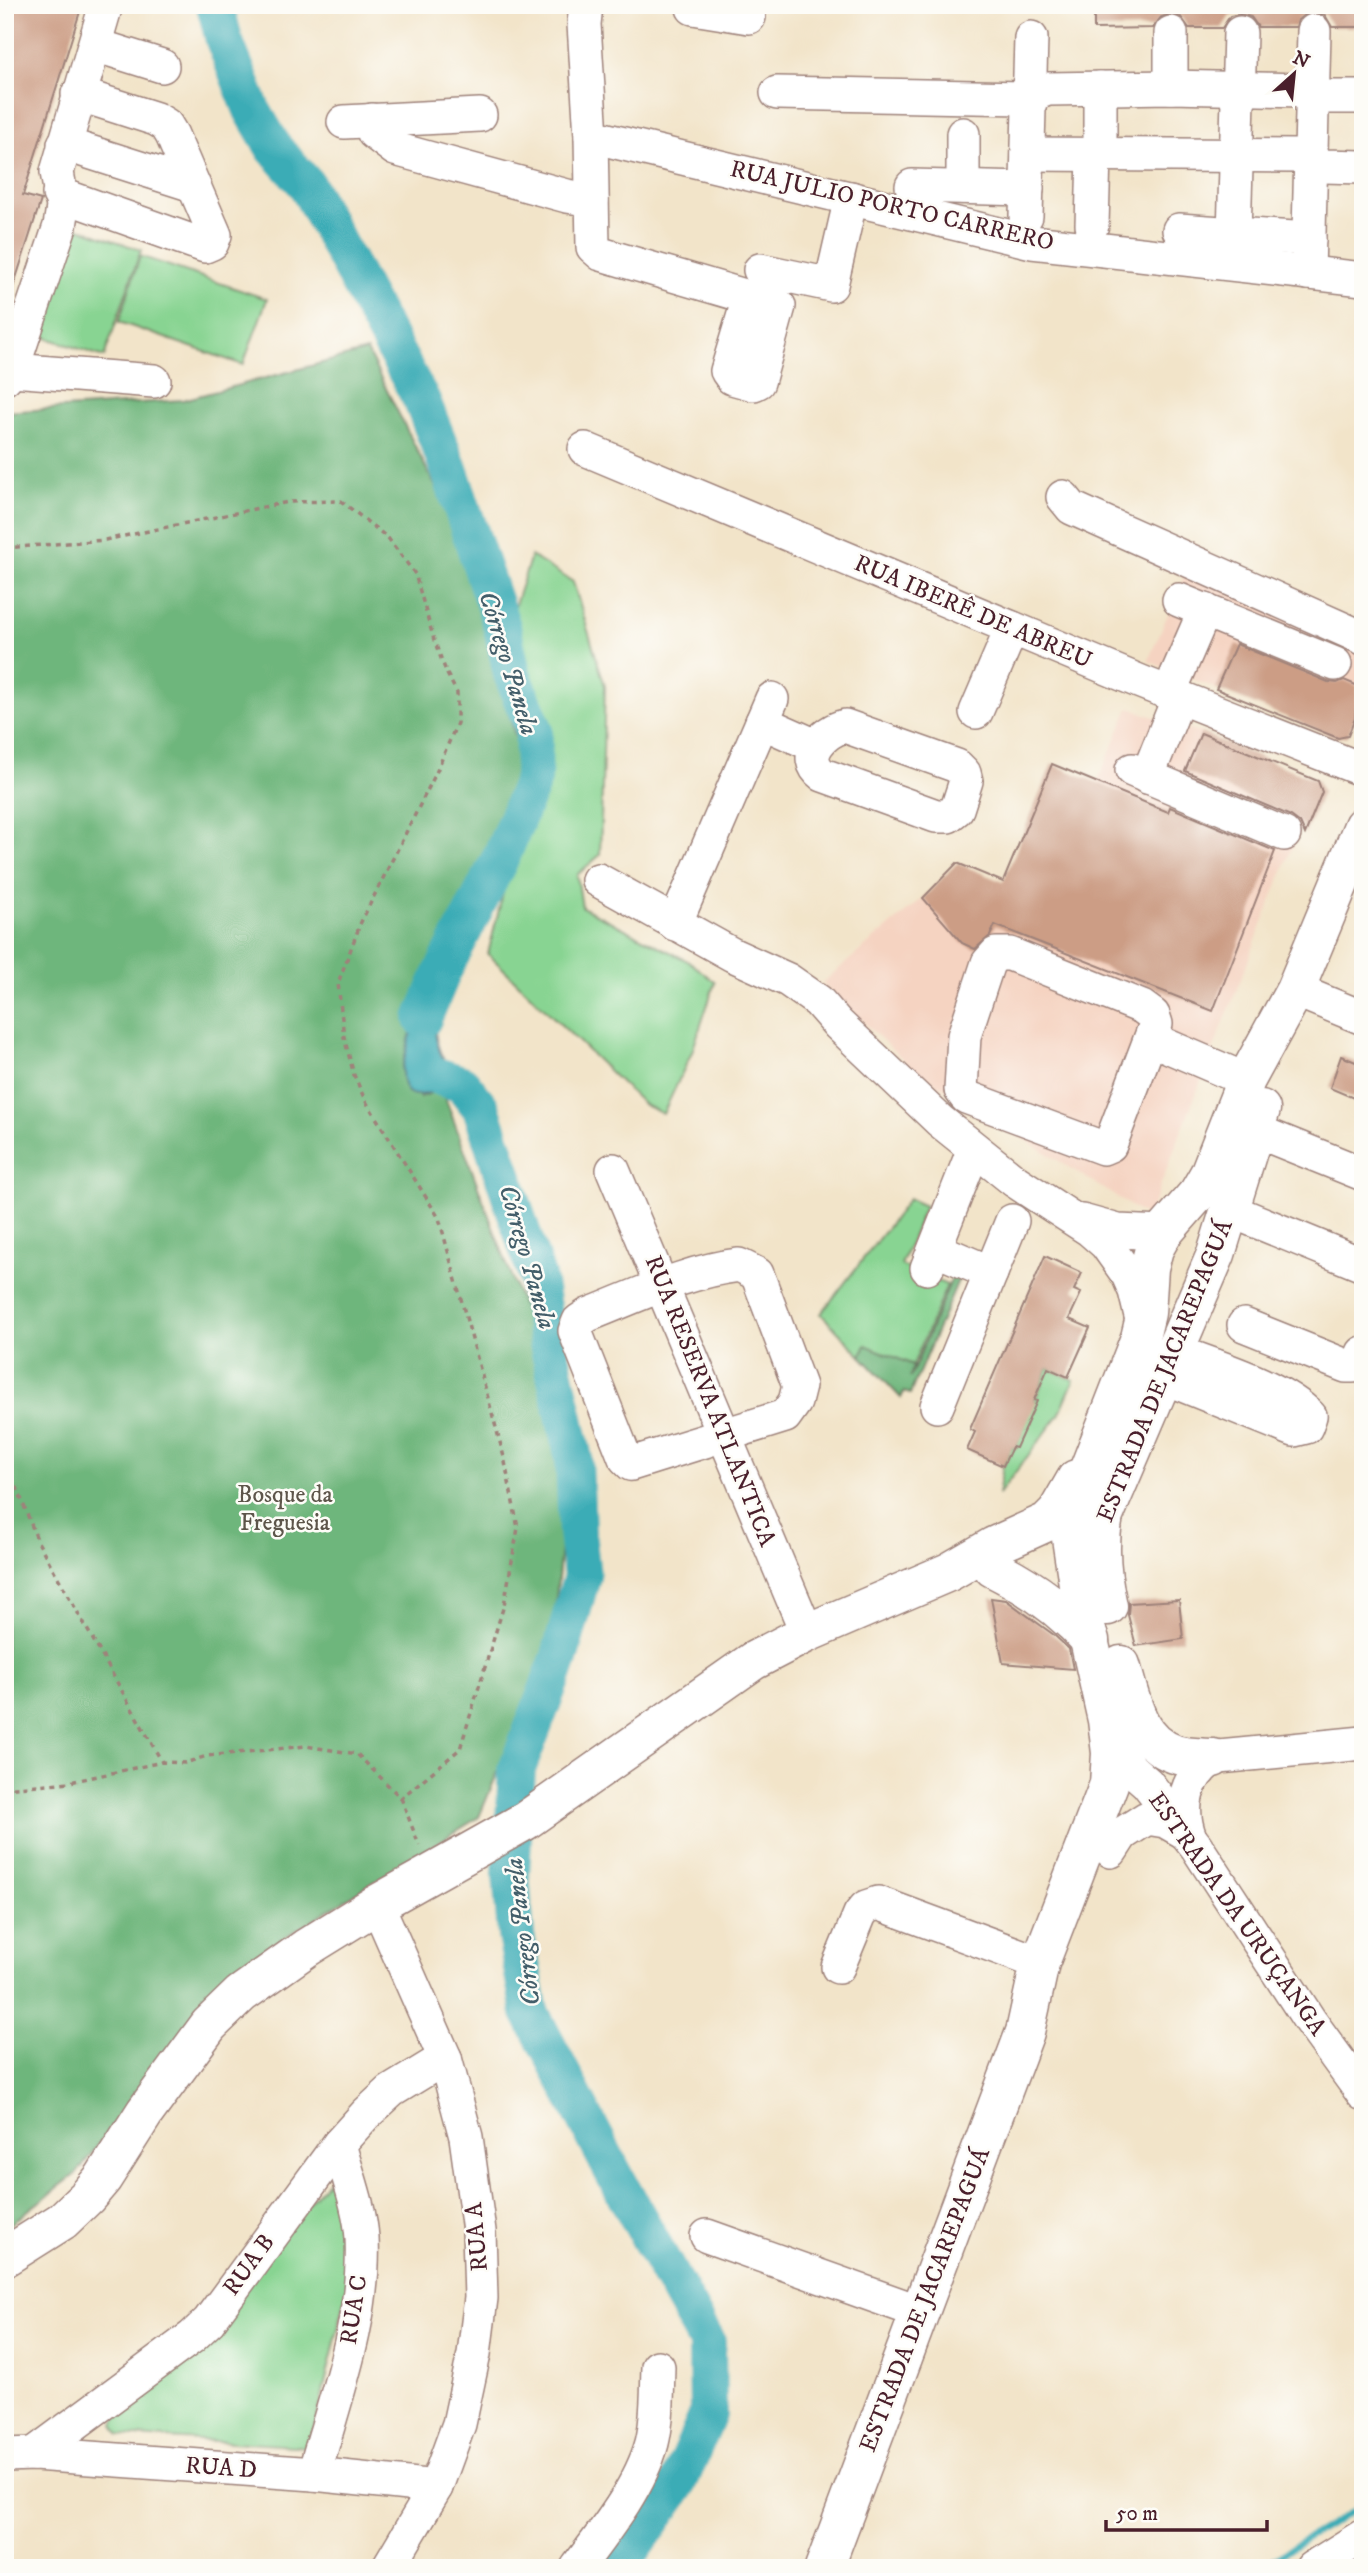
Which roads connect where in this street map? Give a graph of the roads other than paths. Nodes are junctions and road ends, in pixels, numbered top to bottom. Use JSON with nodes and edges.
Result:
{"nodes":[{"id":1,"x":106,"y":5,"type":"edge"},
{"id":2,"x":688,"y":6,"type":"edge"},
{"id":3,"x":585,"y":14,"type":"edge"},
{"id":4,"x":749,"y":16,"type":"dead end"},
{"id":5,"x":1314,"y":31,"type":"dead end"},
{"id":6,"x":1171,"y":33,"type":"dead end"},
{"id":7,"x":1240,"y":33,"type":"dead end"},
{"id":8,"x":1031,"y":38,"type":"dead end"},
{"id":9,"x":94,"y":46,"type":"junction"},
{"id":10,"x":162,"y":66,"type":"dead end"},
{"id":11,"x":1171,"y":87,"type":"junction"},
{"id":12,"x":1100,"y":88,"type":"junction"},
{"id":13,"x":1238,"y":89,"type":"junction"},
{"id":14,"x":778,"y":93,"type":"dead end"},
{"id":15,"x":1313,"y":93,"type":"junction"},
{"id":16,"x":78,"y":94,"type":"junction"},
{"id":17,"x":1029,"y":97,"type":"junction"},
{"id":18,"x":1363,"y":97,"type":"edge"},
{"id":19,"x":480,"y":115,"type":"dead end"},
{"id":20,"x":963,"y":134,"type":"dead end"},
{"id":21,"x":591,"y":136,"type":"junction"},
{"id":22,"x":64,"y":144,"type":"junction"},
{"id":23,"x":1028,"y":155,"type":"junction"},
{"id":24,"x":1097,"y":155,"type":"junction"},
{"id":25,"x":1237,"y":156,"type":"junction"},
{"id":26,"x":1310,"y":161,"type":"junction"},
{"id":27,"x":1363,"y":167,"type":"edge"},
{"id":28,"x":193,"y":185,"type":"junction"},
{"id":29,"x":912,"y":186,"type":"dead end"},
{"id":30,"x":963,"y":187,"type":"junction"},
{"id":31,"x":59,"y":194,"type":"junction"},
{"id":32,"x":851,"y":198,"type":"junction"},
{"id":33,"x":592,"y":200,"type":"junction"},
{"id":34,"x":1092,"y":225,"type":"dead end"},
{"id":35,"x":1179,"y":230,"type":"dead end"},
{"id":36,"x":1234,"y":234,"type":"junction"},
{"id":37,"x":1309,"y":239,"type":"junction"},
{"id":38,"x":1308,"y":273,"type":"junction"},
{"id":39,"x":1363,"y":279,"type":"edge"},
{"id":40,"x":9,"y":374,"type":"edge"},
{"id":41,"x":154,"y":381,"type":"dead end"},
{"id":42,"x":585,"y":449,"type":"dead end"},
{"id":43,"x":1063,"y":497,"type":"dead end"},
{"id":44,"x":1012,"y":628,"type":"junction"},
{"id":45,"x":1363,"y":638,"type":"edge"},
{"id":46,"x":1335,"y":664,"type":"dead end"},
{"id":47,"x":1174,"y":695,"type":"junction"},
{"id":48,"x":976,"y":712,"type":"dead end"},
{"id":49,"x":816,"y":746,"type":"dead end"},
{"id":50,"x":1363,"y":770,"type":"edge"},
{"id":51,"x":1363,"y":826,"type":"edge"},
{"id":52,"x":1284,"y":834,"type":"dead end"},
{"id":53,"x":598,"y":880,"type":"dead end"},
{"id":54,"x":675,"y":924,"type":"junction"},
{"id":55,"x":1295,"y":990,"type":"junction"},
{"id":56,"x":1363,"y":1018,"type":"edge"},
{"id":57,"x":1148,"y":1046,"type":"junction"},
{"id":58,"x":1243,"y":1088,"type":"junction"},
{"id":59,"x":1254,"y":1130,"type":"junction"},
{"id":60,"x":974,"y":1149,"type":"junction"},
{"id":61,"x":613,"y":1170,"type":"dead end"},
{"id":62,"x":1363,"y":1174,"type":"edge"},
{"id":63,"x":1229,"y":1210,"type":"junction"},
{"id":64,"x":1073,"y":1218,"type":"junction"},
{"id":65,"x":1012,"y":1221,"type":"dead end"},
{"id":66,"x":1163,"y":1233,"type":"junction"},
{"id":67,"x":1363,"y":1265,"type":"edge"},
{"id":68,"x":991,"y":1273,"type":"junction"},
{"id":69,"x":663,"y":1286,"type":"junction"},
{"id":70,"x":1143,"y":1325,"type":"junction"},
{"id":71,"x":1244,"y":1325,"type":"dead end"},
{"id":72,"x":1363,"y":1353,"type":"edge"},
{"id":73,"x":1169,"y":1364,"type":"junction"},
{"id":74,"x":937,"y":1406,"type":"dead end"},
{"id":75,"x":724,"y":1437,"type":"junction"},
{"id":76,"x":1090,"y":1460,"type":"junction"},
{"id":77,"x":1110,"y":1500,"type":"junction"},
{"id":78,"x":1071,"y":1538,"type":"junction"},
{"id":79,"x":993,"y":1568,"type":"junction"},
{"id":80,"x":949,"y":1572,"type":"junction"},
{"id":81,"x":807,"y":1633,"type":"junction"},
{"id":82,"x":1090,"y":1640,"type":"junction"},
{"id":83,"x":1121,"y":1665,"type":"junction"},
{"id":84,"x":1363,"y":1743,"type":"edge"},
{"id":85,"x":1213,"y":1758,"type":"junction"},
{"id":86,"x":1120,"y":1777,"type":"junction"},
{"id":87,"x":1190,"y":1838,"type":"junction"},
{"id":88,"x":1111,"y":1851,"type":"junction"},
{"id":89,"x":377,"y":1904,"type":"junction"},
{"id":90,"x":1040,"y":1963,"type":"junction"},
{"id":91,"x":838,"y":1967,"type":"dead end"},
{"id":92,"x":1025,"y":2032,"type":"junction"},
{"id":93,"x":445,"y":2058,"type":"junction"},
{"id":94,"x":1363,"y":2094,"type":"edge"},
{"id":95,"x":339,"y":2144,"type":"junction"},
{"id":96,"x":707,"y":2236,"type":"dead end"},
{"id":97,"x":5,"y":2257,"type":"edge"},
{"id":98,"x":920,"y":2312,"type":"junction"},
{"id":99,"x":658,"y":2367,"type":"dead end"},
{"id":100,"x":20,"y":2455,"type":"edge"},
{"id":101,"x":314,"y":2474,"type":"junction"},
{"id":102,"x":436,"y":2487,"type":"junction"},
{"id":103,"x":1363,"y":2536,"type":"edge"},
{"id":104,"x":388,"y":2568,"type":"edge"},
{"id":105,"x":577,"y":2568,"type":"edge"},
{"id":106,"x":824,"y":2568,"type":"edge"},
{"id":107,"x":1312,"y":2568,"type":"edge"}],
"edges":[{"from":1,"to":9,"type":"street"},
{"from":2,"to":4,"type":"street"},
{"from":3,"to":21,"type":"street"},
{"from":5,"to":15,"type":"street"},
{"from":6,"to":11,"type":"street"},
{"from":7,"to":13,"type":"street"},
{"from":8,"to":17,"type":"street"},
{"from":9,"to":10,"type":"street"},
{"from":9,"to":16,"type":"street"},
{"from":11,"to":12,"type":"street"},
{"from":11,"to":13,"type":"street"},
{"from":12,"to":17,"type":"street"},
{"from":12,"to":24,"type":"street"},
{"from":13,"to":15,"type":"street"},
{"from":13,"to":25,"type":"street"},
{"from":14,"to":17,"type":"street"},
{"from":15,"to":18,"type":"street"},
{"from":15,"to":26,"type":"street"},
{"from":16,"to":22,"type":"street"},
{"from":16,"to":28,"type":"street"},
{"from":17,"to":23,"type":"street"},
{"from":19,"to":33,"type":"street"},
{"from":20,"to":30,"type":"street"},
{"from":21,"to":32,"type":"street","name":"RUA JULIO PORTO CARRERO"},
{"from":21,"to":33,"type":"street"},
{"from":22,"to":28,"type":"street"},
{"from":22,"to":31,"type":"street"},
{"from":23,"to":24,"type":"street"},
{"from":23,"to":30,"type":"street"},
{"from":24,"to":25,"type":"street"},
{"from":24,"to":34,"type":"street"},
{"from":25,"to":26,"type":"street"},
{"from":25,"to":36,"type":"street"},
{"from":26,"to":27,"type":"street"},
{"from":26,"to":37,"type":"street"},
{"from":28,"to":31,"type":"street"},
{"from":29,"to":30,"type":"street"},
{"from":31,"to":40,"type":"street"},
{"from":32,"to":33,"type":"street"},
{"from":32,"to":38,"type":"street","name":"RUA JULIO PORTO CARRERO"},
{"from":35,"to":36,"type":"street"},
{"from":36,"to":37,"type":"street"},
{"from":37,"to":38,"type":"street"},
{"from":38,"to":39,"type":"street","name":"RUA JULIO PORTO CARRERO"},
{"from":40,"to":41,"type":"street"},
{"from":42,"to":44,"type":"street","name":"RUA IBERÊ DE ABREU"},
{"from":43,"to":45,"type":"street"},
{"from":44,"to":47,"type":"street","name":"RUA IBERÊ DE ABREU"},
{"from":44,"to":48,"type":"street"},
{"from":46,"to":47,"type":"street"},
{"from":47,"to":50,"type":"street","name":"RUA IBERÊ DE ABREU"},
{"from":47,"to":52,"type":"street"},
{"from":49,"to":54,"type":"street"},
{"from":51,"to":55,"type":"main road","name":"ESTRADA DE JACAREPAGUÁ"},
{"from":53,"to":54,"type":"street"},
{"from":54,"to":60,"type":"street"},
{"from":55,"to":56,"type":"street"},
{"from":55,"to":58,"type":"main road","name":"ESTRADA DE JACAREPAGUÁ"},
{"from":55,"to":59,"type":"main road","name":"ESTRADA DE JACAREPAGUÁ"},
{"from":57,"to":57,"type":"street"},
{"from":57,"to":58,"type":"street"},
{"from":58,"to":66,"type":"main road","name":"ESTRADA DE JACAREPAGUÁ"},
{"from":59,"to":62,"type":"street"},
{"from":59,"to":63,"type":"main road","name":"ESTRADA DE JACAREPAGUÁ"},
{"from":60,"to":64,"type":"street"},
{"from":60,"to":68,"type":"street"},
{"from":61,"to":69,"type":"street","name":"RUA RESERVA ATLANTICA"},
{"from":63,"to":67,"type":"street"},
{"from":63,"to":73,"type":"main road","name":"ESTRADA DE JACAREPAGUÁ"},
{"from":64,"to":66,"type":"street"},
{"from":64,"to":70,"type":"street"},
{"from":65,"to":68,"type":"street"},
{"from":66,"to":70,"type":"main road","name":"ESTRADA DE JACAREPAGUÁ"},
{"from":66,"to":73,"type":"main road"},
{"from":68,"to":74,"type":"street"},
{"from":69,"to":75,"type":"street","name":"RUA RESERVA ATLANTICA"},
{"from":69,"to":75,"type":"street"},
{"from":69,"to":75,"type":"street"},
{"from":70,"to":76,"type":"main road","name":"ESTRADA DE JACAREPAGUÁ"},
{"from":71,"to":72,"type":"street"},
{"from":73,"to":77,"type":"main road","name":"ESTRADA DE JACAREPAGUÁ"},
{"from":75,"to":81,"type":"street","name":"RUA RESERVA ATLANTICA"},
{"from":76,"to":78,"type":"main road","name":"ESTRADA DE JACAREPAGUÁ"},
{"from":76,"to":80,"type":"main road"},
{"from":77,"to":78,"type":"main road"},
{"from":77,"to":83,"type":"main road","name":"ESTRADA DE JACAREPAGUÁ"},
{"from":78,"to":79,"type":"main road"},
{"from":78,"to":82,"type":"main road","name":"ESTRADA DE JACAREPAGUÁ"},
{"from":79,"to":80,"type":"main road"},
{"from":79,"to":82,"type":"main road"},
{"from":80,"to":81,"type":"main road"},
{"from":81,"to":89,"type":"main road"},
{"from":82,"to":86,"type":"main road","name":"ESTRADA DE JACAREPAGUÁ"},
{"from":83,"to":85,"type":"main road"},
{"from":83,"to":86,"type":"main road","name":"ESTRADA DE JACAREPAGUÁ"},
{"from":84,"to":85,"type":"street"},
{"from":85,"to":86,"type":"street"},
{"from":85,"to":87,"type":"street"},
{"from":86,"to":87,"type":"street","name":"ESTRADA DA URUÇANGA"},
{"from":86,"to":88,"type":"main road","name":"ESTRADA DE JACAREPAGUÁ"},
{"from":86,"to":90,"type":"main road","name":"ESTRADA DE JACAREPAGUÁ"},
{"from":87,"to":88,"type":"street"},
{"from":87,"to":94,"type":"street","name":"ESTRADA DA URUÇANGA"},
{"from":88,"to":92,"type":"main road","name":"ESTRADA DE JACAREPAGUÁ"},
{"from":89,"to":93,"type":"street","name":"RUA A"},
{"from":89,"to":97,"type":"main road"},
{"from":90,"to":91,"type":"street"},
{"from":90,"to":92,"type":"main road","name":"ESTRADA DE JACAREPAGUÁ"},
{"from":92,"to":98,"type":"main road","name":"ESTRADA DE JACAREPAGUÁ"},
{"from":93,"to":95,"type":"street","name":"RUA B"},
{"from":93,"to":102,"type":"street","name":"RUA A"},
{"from":95,"to":100,"type":"street","name":"RUA B"},
{"from":95,"to":101,"type":"street","name":"RUA C"},
{"from":96,"to":98,"type":"street"},
{"from":98,"to":106,"type":"main road","name":"ESTRADA DE JACAREPAGUÁ"},
{"from":99,"to":105,"type":"street"},
{"from":100,"to":101,"type":"street","name":"RUA D"},
{"from":101,"to":102,"type":"street","name":"RUA D"},
{"from":102,"to":104,"type":"street","name":"RUA A"},
{"from":103,"to":107,"type":"street"}]}
